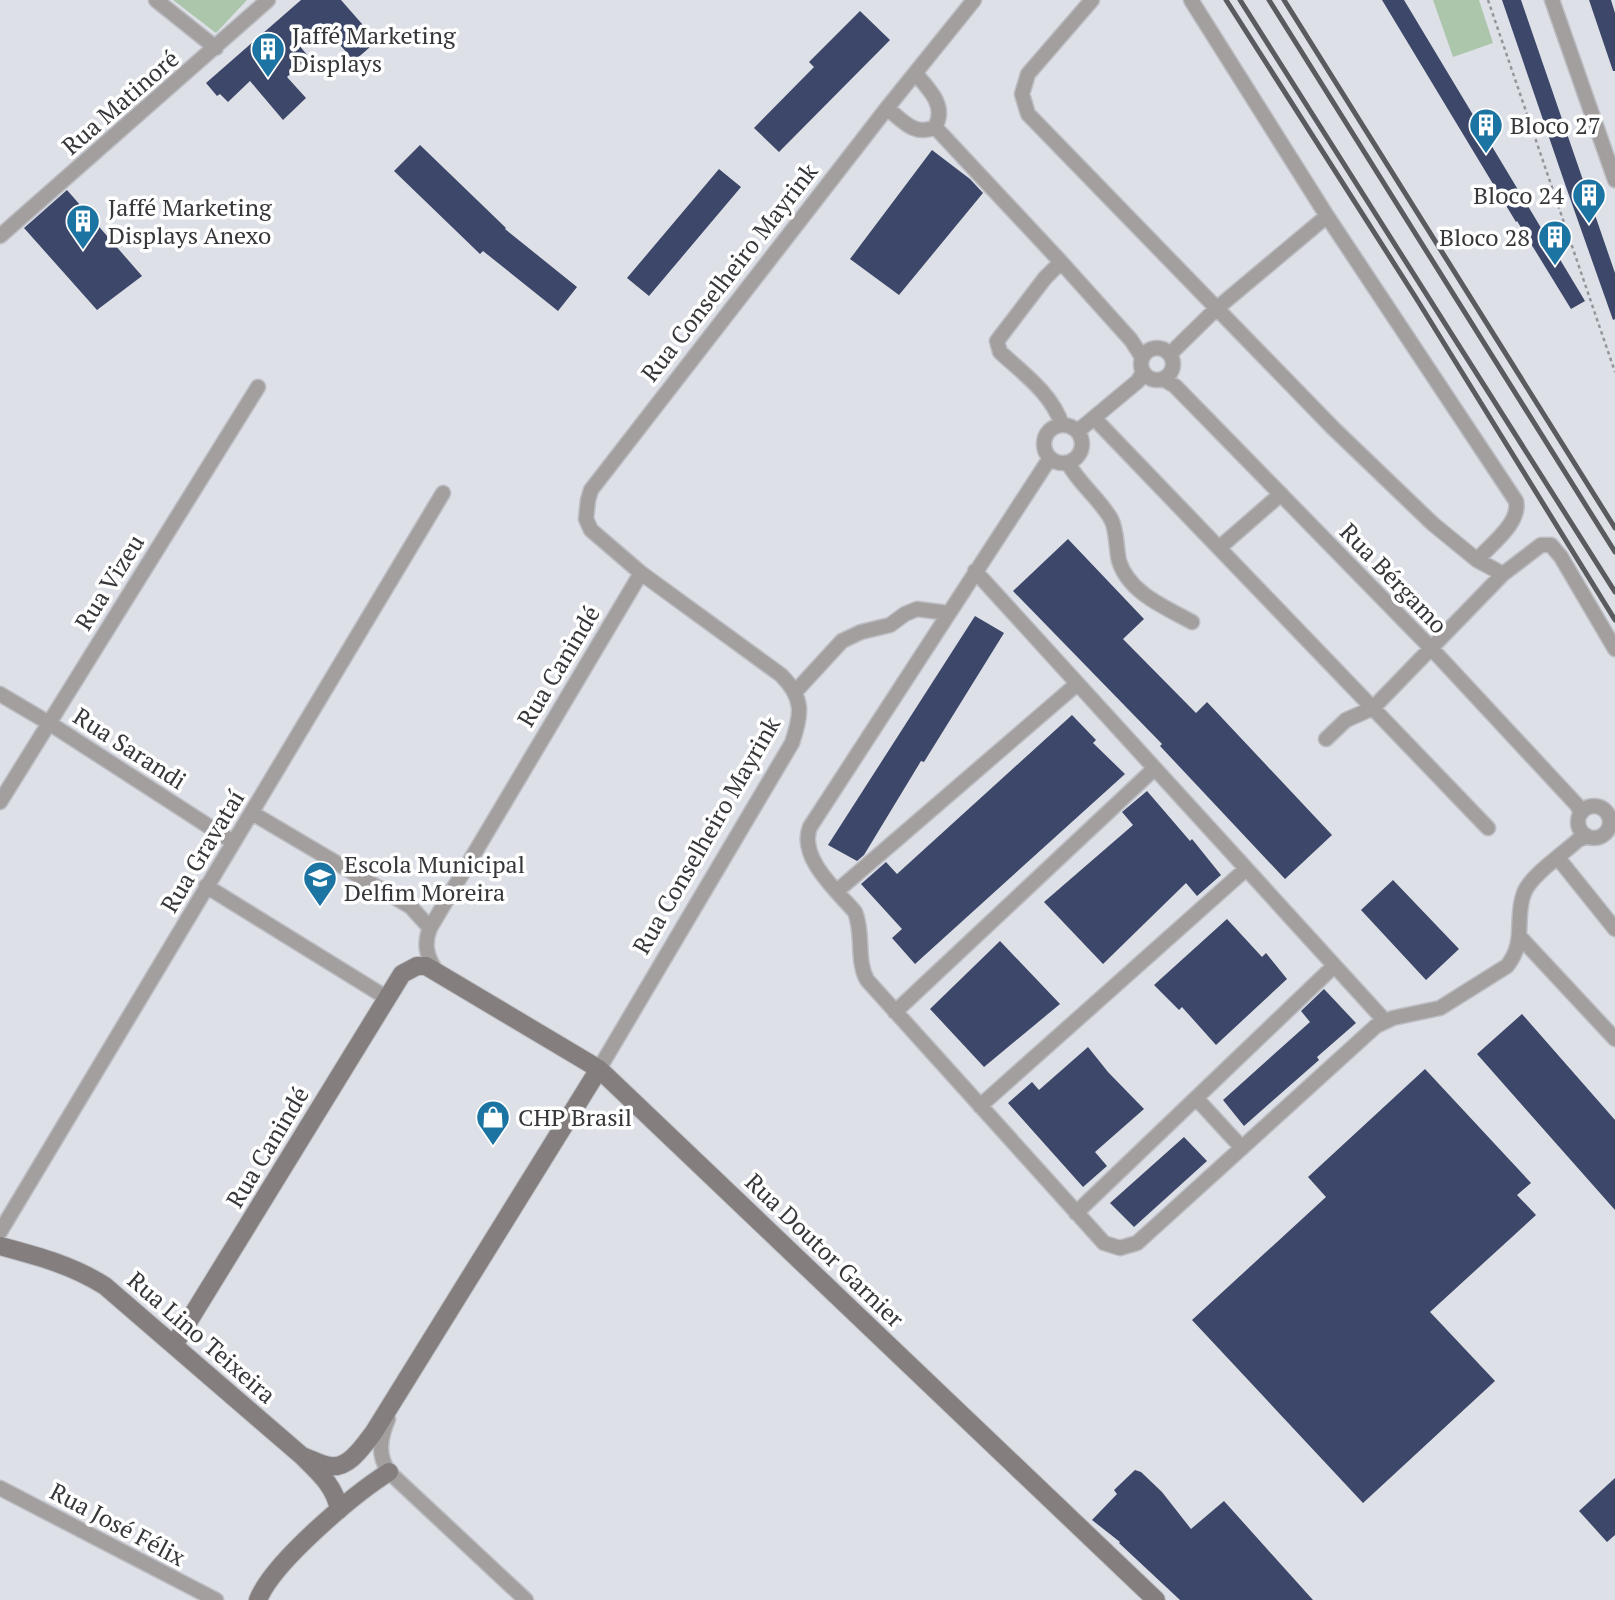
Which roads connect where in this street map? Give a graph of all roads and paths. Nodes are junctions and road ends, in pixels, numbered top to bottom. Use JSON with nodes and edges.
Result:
{"nodes":[{"id":1,"x":156,"y":0,"type":"edge"},
{"id":2,"x":268,"y":0,"type":"edge"},
{"id":3,"x":974,"y":0,"type":"edge"},
{"id":4,"x":1092,"y":0,"type":"edge"},
{"id":5,"x":1191,"y":0,"type":"edge"},
{"id":6,"x":1488,"y":0,"type":"edge"},
{"id":7,"x":1552,"y":0,"type":"edge"},
{"id":8,"x":216,"y":48,"type":"junction"},
{"id":9,"x":915,"y":74,"type":"junction"},
{"id":10,"x":887,"y":108,"type":"junction"},
{"id":11,"x":935,"y":127,"type":"junction"},
{"id":12,"x":1615,"y":180,"type":"edge"},
{"id":13,"x":1327,"y":216,"type":"junction"},
{"id":14,"x":0,"y":236,"type":"edge"},
{"id":15,"x":1061,"y":262,"type":"junction"},
{"id":16,"x":1216,"y":309,"type":"junction"},
{"id":17,"x":1171,"y":350,"type":"junction"},
{"id":18,"x":1143,"y":355,"type":"junction"},
{"id":19,"x":1615,"y":372,"type":"edge"},
{"id":20,"x":1156,"y":378,"type":"junction"},
{"id":21,"x":258,"y":387,"type":"dead end"},
{"id":22,"x":1094,"y":418,"type":"junction"},
{"id":23,"x":1062,"y":425,"type":"junction"},
{"id":24,"x":1078,"y":431,"type":"junction"},
{"id":25,"x":1050,"y":458,"type":"junction"},
{"id":26,"x":1068,"y":463,"type":"junction"},
{"id":27,"x":443,"y":493,"type":"dead end"},
{"id":28,"x":1281,"y":494,"type":"junction"},
{"id":29,"x":1219,"y":548,"type":"junction"},
{"id":30,"x":1477,"y":560,"type":"junction"},
{"id":31,"x":975,"y":571,"type":"junction"},
{"id":32,"x":641,"y":573,"type":"junction"},
{"id":33,"x":1503,"y":574,"type":"junction"},
{"id":34,"x":948,"y":612,"type":"junction"},
{"id":35,"x":1192,"y":622,"type":"dead end"},
{"id":36,"x":1432,"y":648,"type":"junction"},
{"id":37,"x":1615,"y":649,"type":"edge"},
{"id":38,"x":1077,"y":684,"type":"junction"},
{"id":39,"x":795,"y":692,"type":"junction"},
{"id":40,"x":0,"y":694,"type":"edge"},
{"id":41,"x":1373,"y":708,"type":"junction"},
{"id":42,"x":49,"y":723,"type":"junction"},
{"id":43,"x":1326,"y":739,"type":"dead end"},
{"id":44,"x":1154,"y":769,"type":"junction"},
{"id":45,"x":0,"y":802,"type":"edge"},
{"id":46,"x":1581,"y":809,"type":"junction"},
{"id":47,"x":252,"y":813,"type":"junction"},
{"id":48,"x":1488,"y":828,"type":"dead end"},
{"id":49,"x":1582,"y":836,"type":"junction"},
{"id":50,"x":1609,"y":838,"type":"edge"},
{"id":51,"x":233,"y":842,"type":"junction"},
{"id":52,"x":1558,"y":858,"type":"junction"},
{"id":53,"x":1246,"y":869,"type":"junction"},
{"id":54,"x":206,"y":887,"type":"junction"},
{"id":55,"x":837,"y":891,"type":"junction"},
{"id":56,"x":411,"y":907,"type":"junction"},
{"id":57,"x":443,"y":908,"type":"junction"},
{"id":58,"x":430,"y":928,"type":"junction"},
{"id":59,"x":1615,"y":929,"type":"edge"},
{"id":60,"x":1520,"y":937,"type":"junction"},
{"id":61,"x":1334,"y":965,"type":"junction"},
{"id":62,"x":435,"y":969,"type":"junction"},
{"id":63,"x":387,"y":998,"type":"junction"},
{"id":64,"x":895,"y":1012,"type":"junction"},
{"id":65,"x":1385,"y":1021,"type":"junction"},
{"id":66,"x":1615,"y":1040,"type":"edge"},
{"id":67,"x":599,"y":1069,"type":"junction"},
{"id":68,"x":1196,"y":1098,"type":"junction"},
{"id":69,"x":980,"y":1106,"type":"junction"},
{"id":70,"x":1242,"y":1148,"type":"junction"},
{"id":71,"x":1076,"y":1213,"type":"junction"},
{"id":72,"x":0,"y":1232,"type":"edge"},
{"id":73,"x":0,"y":1246,"type":"edge"},
{"id":74,"x":174,"y":1345,"type":"junction"},
{"id":75,"x":398,"y":1395,"type":"junction"},
{"id":76,"x":302,"y":1456,"type":"junction"},
{"id":77,"x":389,"y":1472,"type":"junction"},
{"id":78,"x":0,"y":1488,"type":"edge"},
{"id":79,"x":339,"y":1510,"type":"junction"},
{"id":80,"x":216,"y":1600,"type":"edge"},
{"id":81,"x":258,"y":1600,"type":"edge"},
{"id":82,"x":526,"y":1600,"type":"edge"},
{"id":83,"x":1156,"y":1600,"type":"edge"}],
"edges":[{"from":1,"to":8,"type":"street"},
{"from":2,"to":8,"type":"street","name":"Rua Matinoré"},
{"from":3,"to":9,"type":"street","name":"Rua Conselheiro Mayrink"},
{"from":4,"to":16,"type":"street"},
{"from":5,"to":13,"type":"street"},
{"from":6,"to":19,"type":"path"},
{"from":7,"to":12,"type":"street"},
{"from":8,"to":14,"type":"street","name":"Rua Matinoré"},
{"from":9,"to":10,"type":"street","name":"Rua Conselheiro Mayrink"},
{"from":9,"to":11,"type":"street"},
{"from":10,"to":11,"type":"street"},
{"from":10,"to":32,"type":"street","name":"Rua Conselheiro Mayrink"},
{"from":11,"to":15,"type":"street"},
{"from":13,"to":16,"type":"street"},
{"from":13,"to":30,"type":"street"},
{"from":15,"to":18,"type":"street"},
{"from":15,"to":23,"type":"street"},
{"from":16,"to":17,"type":"street"},
{"from":16,"to":30,"type":"street"},
{"from":17,"to":18,"type":"street"},
{"from":17,"to":20,"type":"street"},
{"from":18,"to":20,"type":"street"},
{"from":20,"to":22,"type":"street"},
{"from":20,"to":28,"type":"street","name":"Rua Bérgamo"},
{"from":21,"to":42,"type":"street","name":"Rua Vizeu"},
{"from":22,"to":24,"type":"street"},
{"from":22,"to":29,"type":"street"},
{"from":23,"to":24,"type":"street"},
{"from":23,"to":25,"type":"street"},
{"from":24,"to":26,"type":"street"},
{"from":25,"to":26,"type":"street"},
{"from":25,"to":31,"type":"street"},
{"from":26,"to":35,"type":"street"},
{"from":27,"to":47,"type":"street","name":"Rua Gravataí"},
{"from":28,"to":29,"type":"street"},
{"from":28,"to":36,"type":"street","name":"Rua Bérgamo"},
{"from":29,"to":41,"type":"street"},
{"from":30,"to":33,"type":"street"},
{"from":31,"to":34,"type":"street"},
{"from":31,"to":38,"type":"street"},
{"from":32,"to":39,"type":"street","name":"Rua Conselheiro Mayrink"},
{"from":32,"to":57,"type":"street","name":"Rua Canindé"},
{"from":33,"to":36,"type":"street"},
{"from":33,"to":37,"type":"street"},
{"from":34,"to":39,"type":"street"},
{"from":34,"to":55,"type":"street"},
{"from":36,"to":41,"type":"street"},
{"from":36,"to":46,"type":"street","name":"Rua Bérgamo"},
{"from":38,"to":44,"type":"street"},
{"from":38,"to":55,"type":"street"},
{"from":39,"to":67,"type":"street","name":"Rua Conselheiro Mayrink"},
{"from":40,"to":42,"type":"street","name":"Rua Sarandi"},
{"from":41,"to":43,"type":"street"},
{"from":41,"to":48,"type":"street"},
{"from":42,"to":45,"type":"street","name":"Rua Vizeu"},
{"from":42,"to":51,"type":"street","name":"Rua Sarandi"},
{"from":44,"to":53,"type":"street"},
{"from":44,"to":64,"type":"street"},
{"from":46,"to":49,"type":"street"},
{"from":46,"to":50,"type":"street"},
{"from":47,"to":51,"type":"street","name":"Rua Gravataí"},
{"from":47,"to":56,"type":"street"},
{"from":49,"to":50,"type":"street"},
{"from":49,"to":52,"type":"street"},
{"from":51,"to":54,"type":"street","name":"Rua Gravataí"},
{"from":52,"to":59,"type":"street"},
{"from":52,"to":60,"type":"street"},
{"from":53,"to":61,"type":"street"},
{"from":53,"to":69,"type":"street"},
{"from":54,"to":63,"type":"street"},
{"from":54,"to":72,"type":"street","name":"Rua Gravataí"},
{"from":55,"to":64,"type":"street"},
{"from":56,"to":57,"type":"street"},
{"from":56,"to":58,"type":"street"},
{"from":57,"to":58,"type":"street","name":"Rua Canindé"},
{"from":58,"to":62,"type":"street"},
{"from":60,"to":65,"type":"street"},
{"from":60,"to":66,"type":"street"},
{"from":61,"to":65,"type":"street"},
{"from":61,"to":68,"type":"street"},
{"from":62,"to":63,"type":"main road","name":"Rua Canindé"},
{"from":62,"to":67,"type":"main road","name":"Rua Doutor Garnier"},
{"from":63,"to":74,"type":"main road","name":"Rua Canindé"},
{"from":64,"to":69,"type":"street"},
{"from":65,"to":70,"type":"street"},
{"from":67,"to":75,"type":"main road","name":"Rua Conselheiro Mayrink"},
{"from":67,"to":83,"type":"main road","name":"Rua Doutor Garnier"},
{"from":68,"to":70,"type":"street"},
{"from":68,"to":71,"type":"street"},
{"from":69,"to":71,"type":"street"},
{"from":70,"to":71,"type":"street"},
{"from":73,"to":74,"type":"main road","name":"Rua Lino Teixeira"},
{"from":74,"to":76,"type":"main road","name":"Rua Lino Teixeira"},
{"from":75,"to":76,"type":"main road"},
{"from":75,"to":77,"type":"street","name":"Rua Conselheiro Mayrink"},
{"from":76,"to":79,"type":"main road","name":"Rua Lino Teixeira"},
{"from":77,"to":79,"type":"main road"},
{"from":77,"to":82,"type":"street"},
{"from":78,"to":80,"type":"street","name":"Rua José Félix"},
{"from":79,"to":81,"type":"main road"}]}
